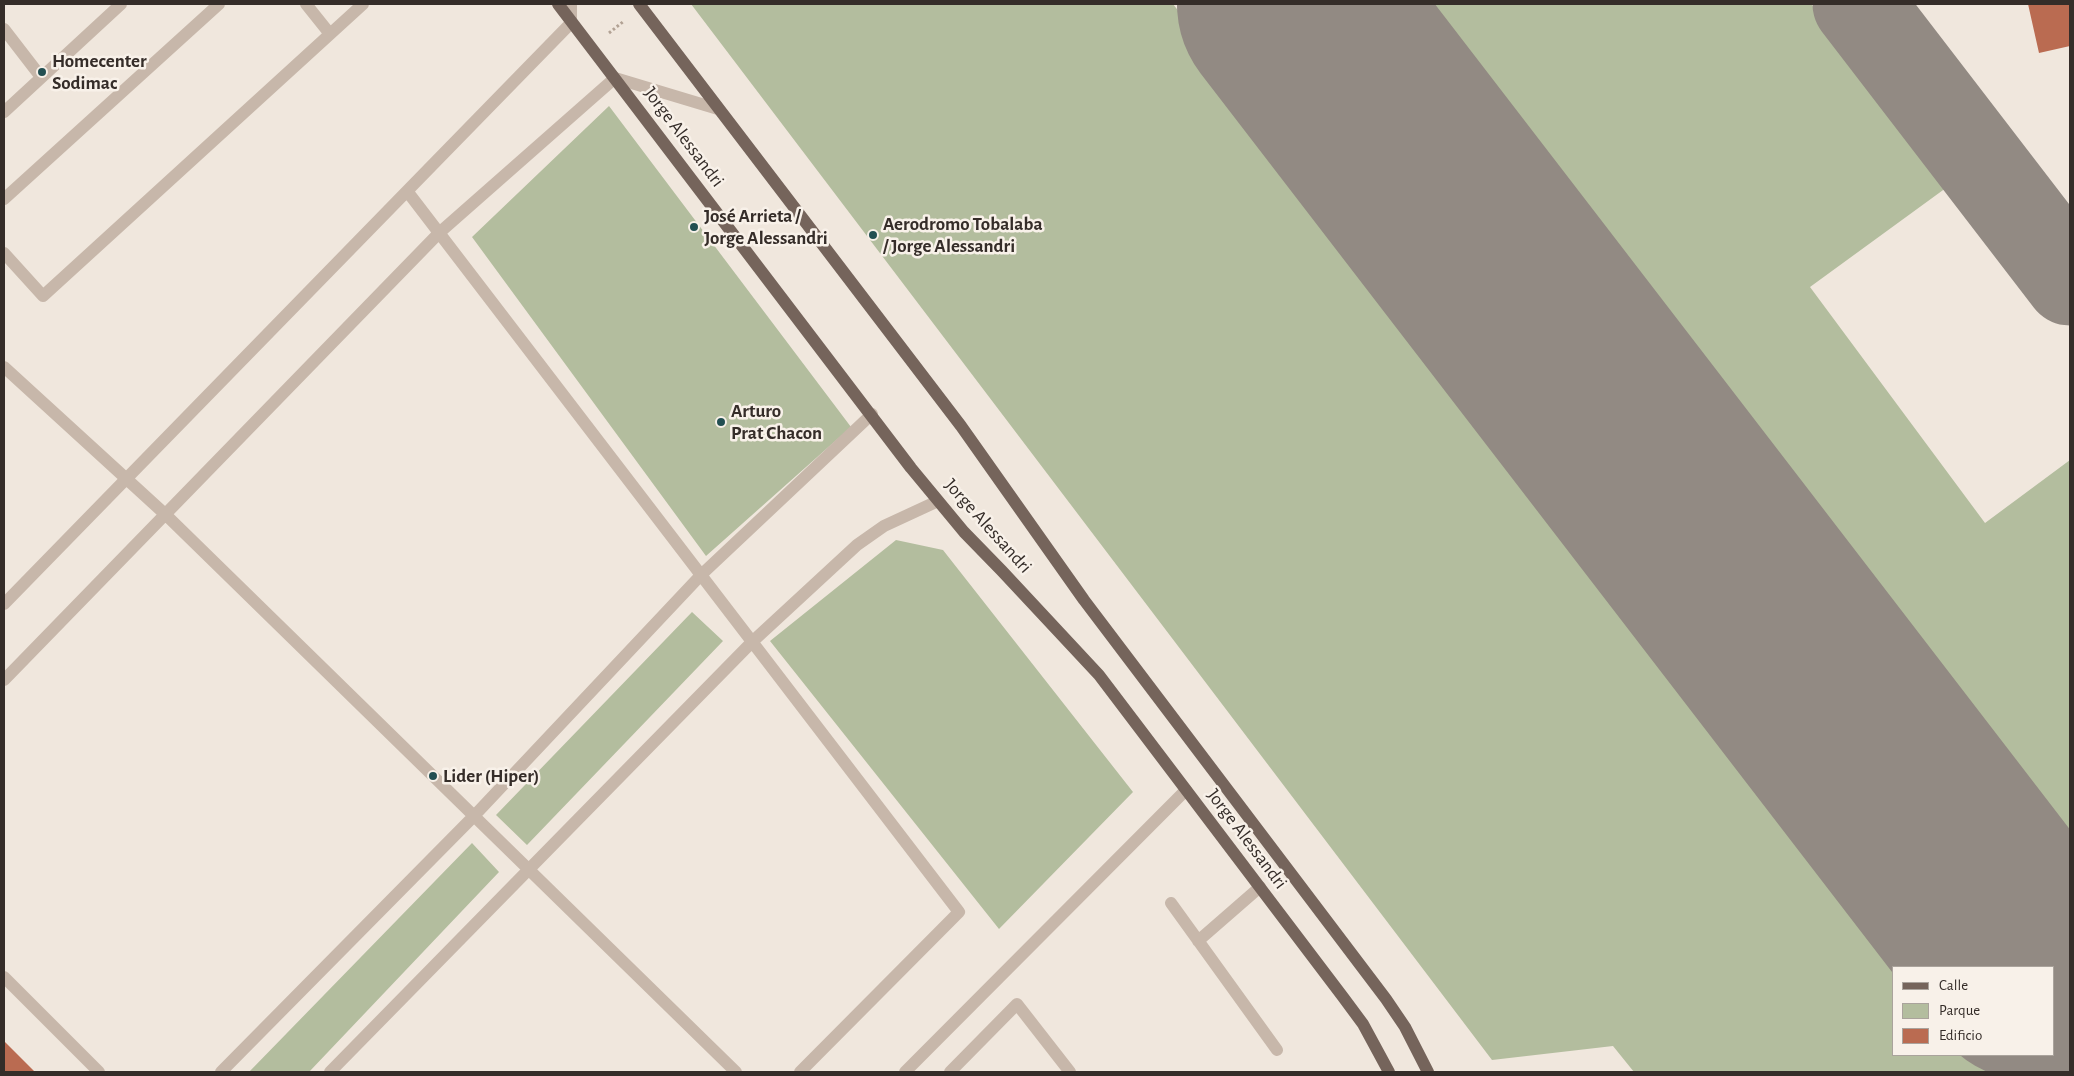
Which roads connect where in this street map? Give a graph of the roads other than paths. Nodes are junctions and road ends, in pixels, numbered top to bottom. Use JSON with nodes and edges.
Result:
{"nodes":[{"id":1,"x":121,"y":4,"type":"edge"},
{"id":2,"x":219,"y":4,"type":"edge"},
{"id":3,"x":306,"y":4,"type":"edge"},
{"id":4,"x":363,"y":4,"type":"edge"},
{"id":5,"x":558,"y":4,"type":"edge"},
{"id":6,"x":571,"y":4,"type":"edge"},
{"id":7,"x":640,"y":5,"type":"edge"},
{"id":8,"x":571,"y":23,"type":"junction"},
{"id":9,"x":4,"y":29,"type":"edge"},
{"id":10,"x":330,"y":34,"type":"junction"},
{"id":11,"x":42,"y":77,"type":"junction"},
{"id":12,"x":615,"y":78,"type":"junction"},
{"id":13,"x":718,"y":109,"type":"junction"},
{"id":14,"x":4,"y":112,"type":"edge"},
{"id":15,"x":407,"y":191,"type":"junction"},
{"id":16,"x":4,"y":199,"type":"edge"},
{"id":17,"x":439,"y":233,"type":"junction"},
{"id":18,"x":4,"y":253,"type":"edge"},
{"id":19,"x":4,"y":367,"type":"edge"},
{"id":20,"x":872,"y":414,"type":"junction"},
{"id":21,"x":127,"y":478,"type":"junction"},
{"id":22,"x":938,"y":501,"type":"junction"},
{"id":23,"x":166,"y":515,"type":"junction"},
{"id":24,"x":701,"y":575,"type":"junction"},
{"id":25,"x":4,"y":604,"type":"edge"},
{"id":26,"x":752,"y":642,"type":"junction"},
{"id":27,"x":4,"y":680,"type":"edge"},
{"id":28,"x":1186,"y":790,"type":"junction"},
{"id":29,"x":474,"y":816,"type":"junction"},
{"id":30,"x":528,"y":869,"type":"junction"},
{"id":31,"x":1260,"y":888,"type":"junction"},
{"id":32,"x":1171,"y":903,"type":"dead end"},
{"id":33,"x":1198,"y":941,"type":"junction"},
{"id":34,"x":4,"y":977,"type":"edge"},
{"id":35,"x":1278,"y":1050,"type":"dead end"},
{"id":36,"x":99,"y":1072,"type":"edge"},
{"id":37,"x":221,"y":1072,"type":"edge"},
{"id":38,"x":330,"y":1072,"type":"edge"},
{"id":39,"x":736,"y":1072,"type":"edge"},
{"id":40,"x":800,"y":1072,"type":"edge"},
{"id":41,"x":905,"y":1072,"type":"edge"},
{"id":42,"x":950,"y":1072,"type":"edge"},
{"id":43,"x":1070,"y":1072,"type":"edge"},
{"id":44,"x":1389,"y":1072,"type":"edge"},
{"id":45,"x":1428,"y":1072,"type":"edge"}],
"edges":[{"from":1,"to":11,"type":"street"},
{"from":2,"to":16,"type":"street"},
{"from":3,"to":10,"type":"street"},
{"from":4,"to":10,"type":"street"},
{"from":5,"to":8,"type":"main road","name":"Jorge Alessandri"},
{"from":6,"to":8,"type":"street"},
{"from":7,"to":13,"type":"main road","name":"Jorge Alessandri"},
{"from":8,"to":12,"type":"main road","name":"Jorge Alessandri"},
{"from":8,"to":15,"type":"street"},
{"from":9,"to":11,"type":"street"},
{"from":10,"to":18,"type":"street"},
{"from":11,"to":14,"type":"street"},
{"from":12,"to":13,"type":"street"},
{"from":12,"to":17,"type":"street"},
{"from":12,"to":20,"type":"main road","name":"Jorge Alessandri"},
{"from":13,"to":45,"type":"main road","name":"Jorge Alessandri"},
{"from":15,"to":17,"type":"street"},
{"from":15,"to":21,"type":"street"},
{"from":17,"to":23,"type":"street"},
{"from":17,"to":24,"type":"street"},
{"from":19,"to":21,"type":"street"},
{"from":20,"to":22,"type":"main road","name":"Jorge Alessandri"},
{"from":20,"to":24,"type":"street"},
{"from":21,"to":23,"type":"street"},
{"from":21,"to":25,"type":"street"},
{"from":22,"to":26,"type":"street"},
{"from":22,"to":28,"type":"main road","name":"Jorge Alessandri"},
{"from":23,"to":27,"type":"street"},
{"from":23,"to":29,"type":"street"},
{"from":24,"to":26,"type":"street"},
{"from":24,"to":29,"type":"street"},
{"from":26,"to":30,"type":"street"},
{"from":26,"to":40,"type":"street"},
{"from":28,"to":31,"type":"main road","name":"Jorge Alessandri"},
{"from":28,"to":41,"type":"street"},
{"from":29,"to":30,"type":"street"},
{"from":29,"to":37,"type":"street"},
{"from":30,"to":38,"type":"street"},
{"from":30,"to":39,"type":"street"},
{"from":31,"to":33,"type":"street"},
{"from":31,"to":44,"type":"main road","name":"Jorge Alessandri"},
{"from":32,"to":33,"type":"street"},
{"from":33,"to":35,"type":"street"},
{"from":34,"to":36,"type":"street"},
{"from":42,"to":43,"type":"street"}]}
